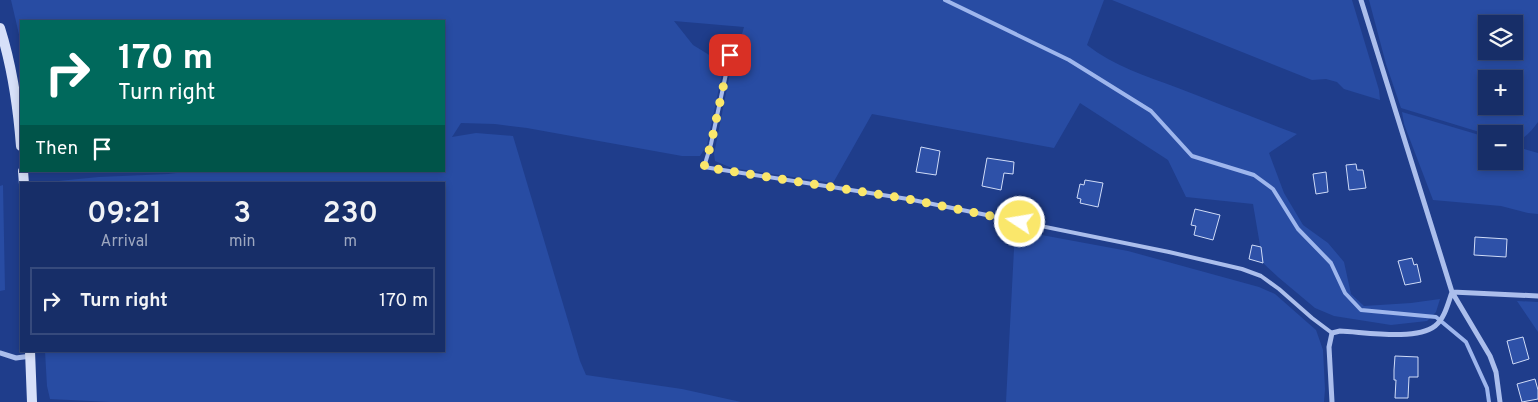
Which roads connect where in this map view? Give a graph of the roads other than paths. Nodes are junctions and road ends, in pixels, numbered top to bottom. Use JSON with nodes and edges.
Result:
{"nodes":[{"id":1,"x":1361,"y":0,"type":"edge"},
{"id":2,"x":0,"y":28,"type":"edge"},
{"id":3,"x":724,"y":43,"type":"dead end"},
{"id":4,"x":20,"y":137,"type":"edge"},
{"id":5,"x":1452,"y":292,"type":"junction"},
{"id":6,"x":1538,"y":296,"type":"edge"},
{"id":7,"x":1332,"y":334,"type":"junction"},
{"id":8,"x":0,"y":353,"type":"edge"},
{"id":9,"x":30,"y":354,"type":"edge"},
{"id":10,"x":32,"y":402,"type":"edge"},
{"id":11,"x":1332,"y":402,"type":"edge"},
{"id":12,"x":1500,"y":402,"type":"edge"}],
"edges":[{"from":1,"to":5,"type":"street"},
{"from":2,"to":4,"type":"street"},
{"from":3,"to":7,"type":"lane"},
{"from":5,"to":6,"type":"street"},
{"from":5,"to":7,"type":"street"},
{"from":5,"to":12,"type":"street"},
{"from":7,"to":11,"type":"street"},
{"from":8,"to":9,"type":"street"},
{"from":9,"to":10,"type":"street"}]}
